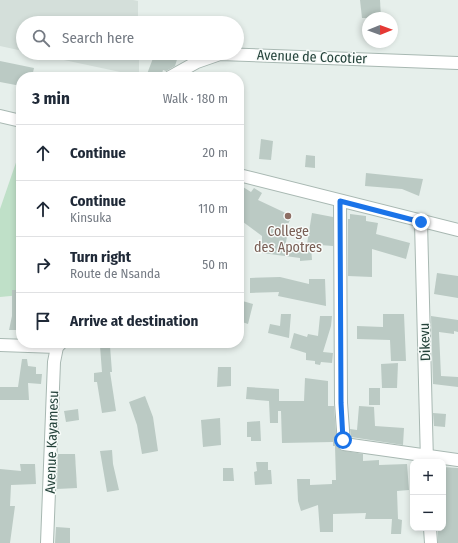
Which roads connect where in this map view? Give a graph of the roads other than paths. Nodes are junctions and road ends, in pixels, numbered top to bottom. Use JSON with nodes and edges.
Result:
{"nodes":[{"id":1,"x":244,"y":55,"type":"edge"},
{"id":2,"x":203,"y":60,"type":"edge"},
{"id":3,"x":458,"y":63,"type":"edge"},
{"id":4,"x":179,"y":72,"type":"edge"},
{"id":5,"x":0,"y":116,"type":"edge"},
{"id":6,"x":16,"y":120,"type":"edge"},
{"id":7,"x":244,"y":176,"type":"edge"},
{"id":8,"x":340,"y":201,"type":"junction"},
{"id":9,"x":421,"y":222,"type":"junction"},
{"id":10,"x":458,"y":230,"type":"edge"},
{"id":11,"x":0,"y":345,"type":"edge"},
{"id":12,"x":16,"y":345,"type":"edge"},
{"id":13,"x":58,"y":348,"type":"edge"},
{"id":14,"x":427,"y":459,"type":"edge"},
{"id":15,"x":446,"y":460,"type":"edge"},
{"id":16,"x":458,"y":460,"type":"edge"},
{"id":17,"x":430,"y":531,"type":"edge"},
{"id":18,"x":47,"y":543,"type":"edge"},
{"id":19,"x":431,"y":543,"type":"edge"}],
"edges":[{"from":1,"to":3,"type":"street","name":"Avenue de Cocotier"},
{"from":2,"to":4,"type":"street","name":"Avenue de Cocotier"},
{"from":5,"to":6,"type":"street"},
{"from":7,"to":8,"type":"street"},
{"from":8,"to":9,"type":"street"},
{"from":8,"to":14,"type":"street"},
{"from":9,"to":10,"type":"street"},
{"from":9,"to":14,"type":"street","name":"Dikevu"},
{"from":11,"to":12,"type":"street"},
{"from":13,"to":18,"type":"street","name":"Avenue Kayamesu"},
{"from":15,"to":16,"type":"street"},
{"from":17,"to":19,"type":"street"}]}
